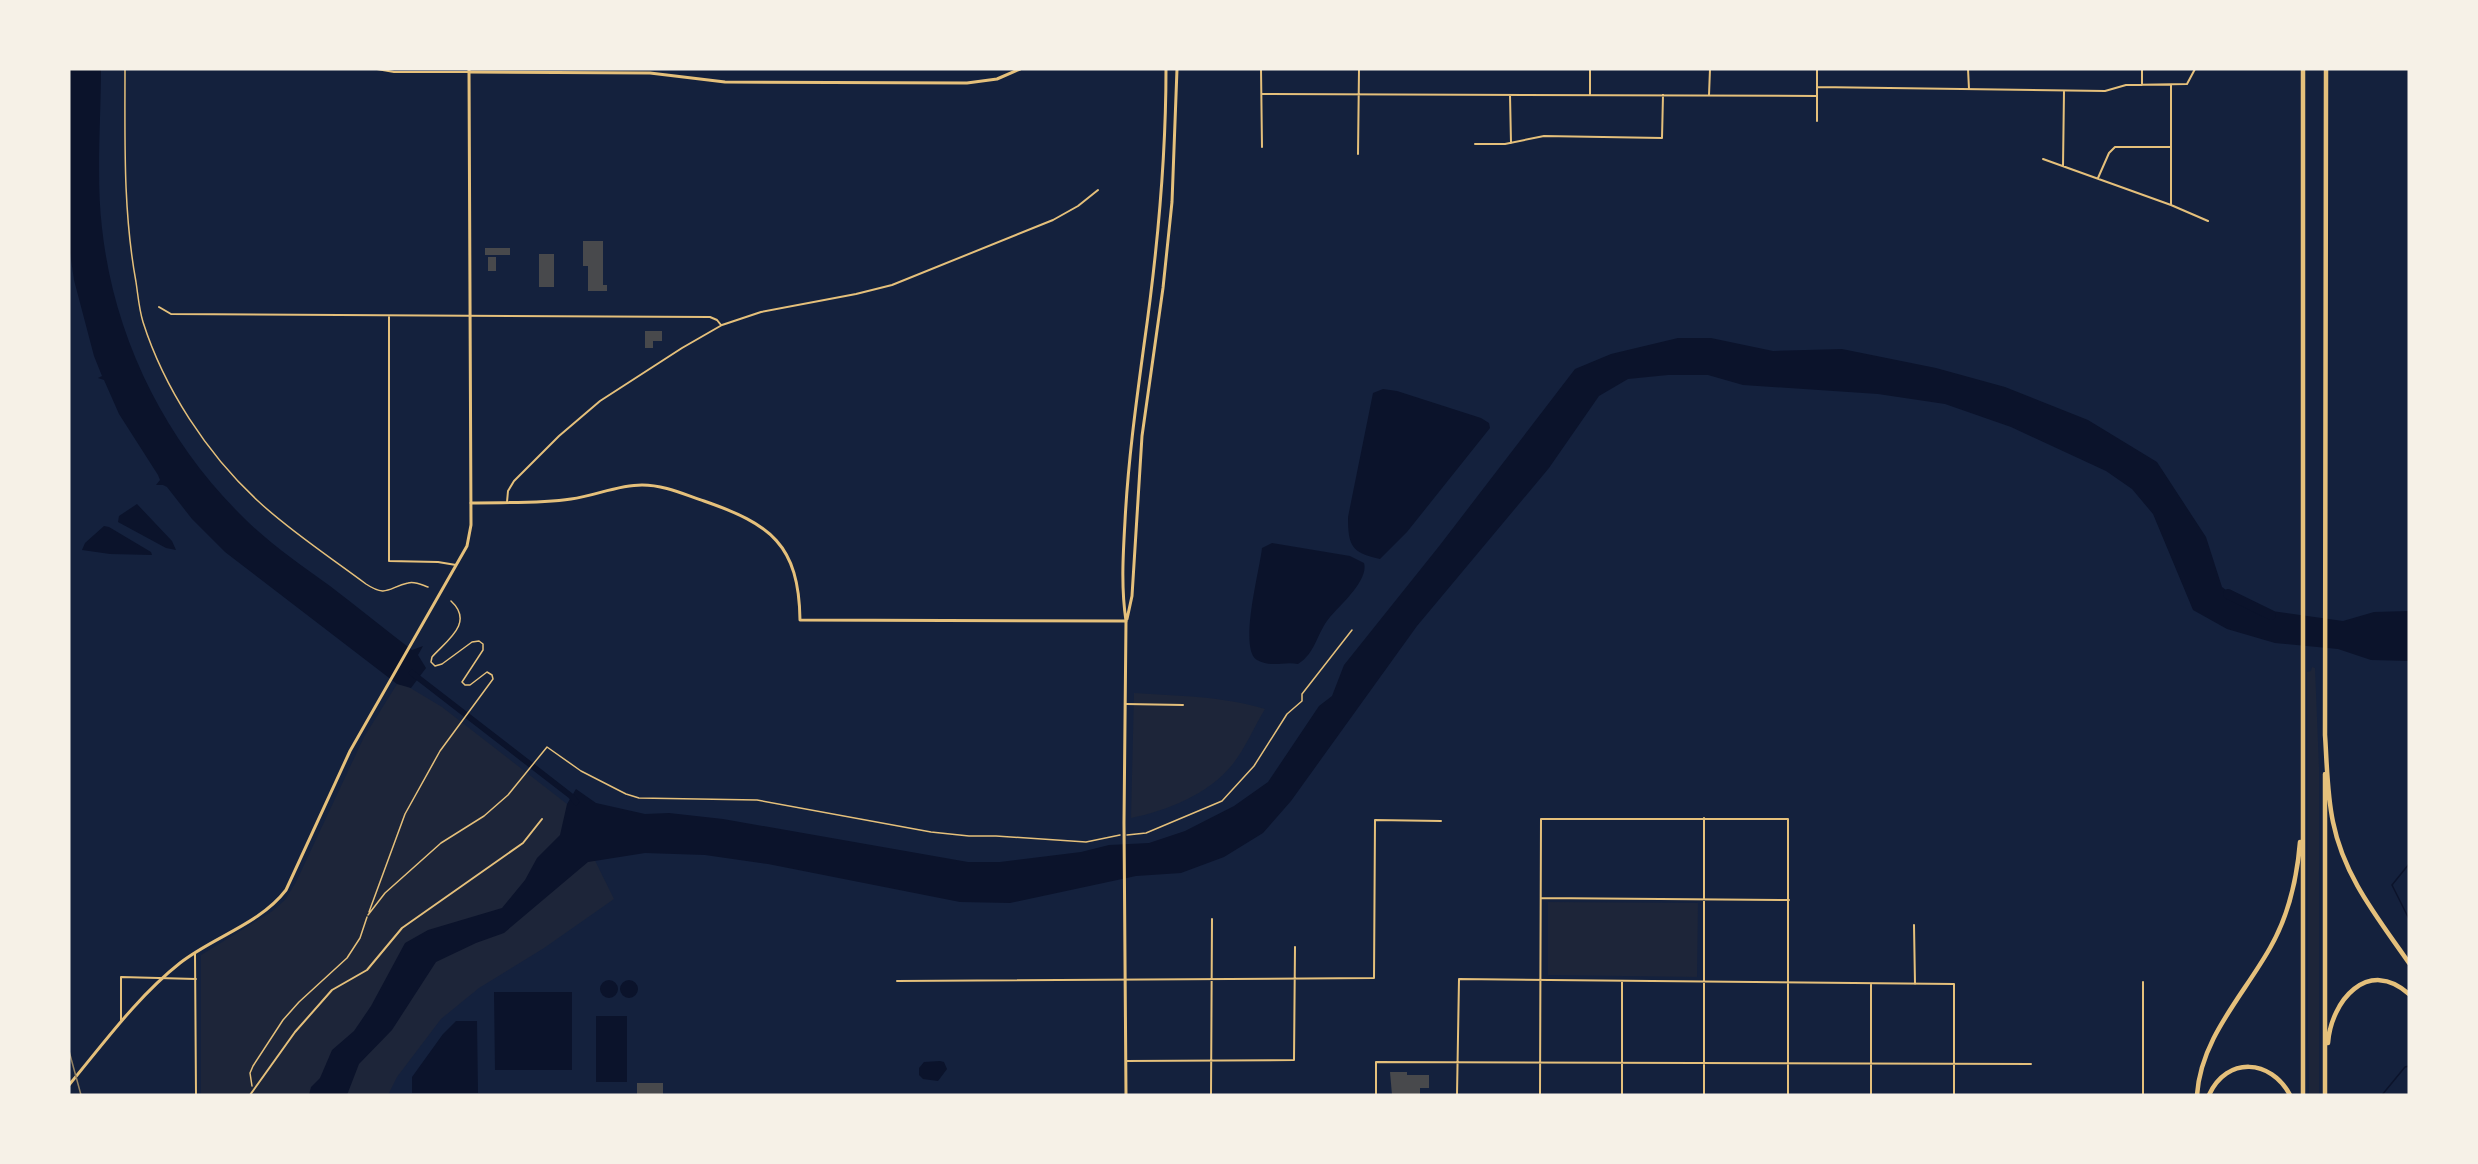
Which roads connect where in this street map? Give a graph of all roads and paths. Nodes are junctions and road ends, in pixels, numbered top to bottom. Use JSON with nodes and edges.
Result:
{"nodes":[{"id":1,"x":125,"y":69,"type":"edge"},
{"id":2,"x":377,"y":69,"type":"edge"},
{"id":3,"x":1020,"y":69,"type":"edge"},
{"id":4,"x":1166,"y":69,"type":"edge"},
{"id":5,"x":1177,"y":69,"type":"edge"},
{"id":6,"x":1261,"y":69,"type":"edge"},
{"id":7,"x":1359,"y":69,"type":"edge"},
{"id":8,"x":1590,"y":69,"type":"edge"},
{"id":9,"x":1710,"y":69,"type":"edge"},
{"id":10,"x":1817,"y":69,"type":"edge"},
{"id":11,"x":1968,"y":69,"type":"edge"},
{"id":12,"x":2142,"y":69,"type":"edge"},
{"id":13,"x":2195,"y":69,"type":"edge"},
{"id":14,"x":2302,"y":69,"type":"edge"},
{"id":15,"x":2326,"y":69,"type":"edge"},
{"id":16,"x":469,"y":70,"type":"edge"},
{"id":17,"x":2142,"y":85,"type":"junction"},
{"id":18,"x":2171,"y":85,"type":"junction"},
{"id":19,"x":1817,"y":87,"type":"junction"},
{"id":20,"x":1969,"y":89,"type":"junction"},
{"id":21,"x":2064,"y":91,"type":"junction"},
{"id":22,"x":1262,"y":94,"type":"junction"},
{"id":23,"x":1359,"y":94,"type":"junction"},
{"id":24,"x":1709,"y":94,"type":"junction"},
{"id":25,"x":1510,"y":95,"type":"junction"},
{"id":26,"x":1590,"y":95,"type":"junction"},
{"id":27,"x":1663,"y":95,"type":"junction"},
{"id":28,"x":1817,"y":96,"type":"junction"},
{"id":29,"x":1817,"y":121,"type":"dead end"},
{"id":30,"x":1511,"y":143,"type":"junction"},
{"id":31,"x":1475,"y":144,"type":"dead end"},
{"id":32,"x":1262,"y":147,"type":"dead end"},
{"id":33,"x":2170,"y":147,"type":"junction"},
{"id":34,"x":1358,"y":154,"type":"dead end"},
{"id":35,"x":2043,"y":159,"type":"dead end"},
{"id":36,"x":2063,"y":166,"type":"junction"},
{"id":37,"x":2098,"y":178,"type":"junction"},
{"id":38,"x":1098,"y":190,"type":"dead end"},
{"id":39,"x":2171,"y":205,"type":"junction"},
{"id":40,"x":2208,"y":221,"type":"dead end"},
{"id":41,"x":159,"y":308,"type":"dead end"},
{"id":42,"x":389,"y":316,"type":"junction"},
{"id":43,"x":470,"y":317,"type":"junction"},
{"id":44,"x":722,"y":325,"type":"junction"},
{"id":45,"x":471,"y":502,"type":"junction"},
{"id":46,"x":507,"y":502,"type":"junction"},
{"id":47,"x":456,"y":566,"type":"junction"},
{"id":48,"x":428,"y":587,"type":"dead end"},
{"id":49,"x":451,"y":601,"type":"dead end"},
{"id":50,"x":1126,"y":621,"type":"junction"},
{"id":51,"x":1352,"y":630,"type":"dead end"},
{"id":52,"x":1126,"y":704,"type":"junction"},
{"id":53,"x":1183,"y":705,"type":"dead end"},
{"id":54,"x":2325,"y":735,"type":"junction"},
{"id":55,"x":2302,"y":800,"type":"junction"},
{"id":56,"x":1704,"y":818,"type":"junction"},
{"id":57,"x":542,"y":819,"type":"dead end"},
{"id":58,"x":1441,"y":821,"type":"dead end"},
{"id":59,"x":1541,"y":898,"type":"junction"},
{"id":60,"x":1704,"y":898,"type":"junction"},
{"id":61,"x":1789,"y":900,"type":"junction"},
{"id":62,"x":368,"y":915,"type":"junction"},
{"id":63,"x":1212,"y":919,"type":"dead end"},
{"id":64,"x":1914,"y":925,"type":"dead end"},
{"id":65,"x":1294,"y":947,"type":"dead end"},
{"id":66,"x":195,"y":952,"type":"junction"},
{"id":67,"x":2409,"y":963,"type":"edge"},
{"id":68,"x":162,"y":978,"type":"junction"},
{"id":69,"x":196,"y":979,"type":"junction"},
{"id":70,"x":1125,"y":979,"type":"junction"},
{"id":71,"x":1212,"y":979,"type":"junction"},
{"id":72,"x":1294,"y":979,"type":"junction"},
{"id":73,"x":1541,"y":979,"type":"junction"},
{"id":74,"x":1622,"y":980,"type":"junction"},
{"id":75,"x":897,"y":981,"type":"dead end"},
{"id":76,"x":1704,"y":981,"type":"junction"},
{"id":77,"x":1789,"y":982,"type":"junction"},
{"id":78,"x":2143,"y":982,"type":"dead end"},
{"id":79,"x":1871,"y":983,"type":"junction"},
{"id":80,"x":1914,"y":984,"type":"junction"},
{"id":81,"x":2409,"y":994,"type":"edge"},
{"id":82,"x":121,"y":1023,"type":"junction"},
{"id":83,"x":1126,"y":1061,"type":"junction"},
{"id":84,"x":1212,"y":1061,"type":"junction"},
{"id":85,"x":1457,"y":1062,"type":"junction"},
{"id":86,"x":1540,"y":1062,"type":"junction"},
{"id":87,"x":1622,"y":1062,"type":"junction"},
{"id":88,"x":1704,"y":1062,"type":"junction"},
{"id":89,"x":1789,"y":1062,"type":"junction"},
{"id":90,"x":1871,"y":1064,"type":"junction"},
{"id":91,"x":1954,"y":1064,"type":"junction"},
{"id":92,"x":2031,"y":1064,"type":"dead end"},
{"id":93,"x":2325,"y":1083,"type":"junction"},
{"id":94,"x":69,"y":1085,"type":"edge"},
{"id":95,"x":253,"y":1090,"type":"junction"},
{"id":96,"x":196,"y":1095,"type":"edge"},
{"id":97,"x":250,"y":1095,"type":"edge"},
{"id":98,"x":1126,"y":1095,"type":"edge"},
{"id":99,"x":1211,"y":1095,"type":"edge"},
{"id":100,"x":1376,"y":1095,"type":"edge"},
{"id":101,"x":1457,"y":1095,"type":"edge"},
{"id":102,"x":1540,"y":1095,"type":"edge"},
{"id":103,"x":1622,"y":1095,"type":"edge"},
{"id":104,"x":1704,"y":1095,"type":"edge"},
{"id":105,"x":1788,"y":1095,"type":"edge"},
{"id":106,"x":1871,"y":1095,"type":"edge"},
{"id":107,"x":1954,"y":1095,"type":"edge"},
{"id":108,"x":2143,"y":1095,"type":"edge"},
{"id":109,"x":2197,"y":1095,"type":"edge"},
{"id":110,"x":2209,"y":1095,"type":"edge"},
{"id":111,"x":2290,"y":1095,"type":"edge"},
{"id":112,"x":2303,"y":1095,"type":"edge"},
{"id":113,"x":2325,"y":1095,"type":"edge"}],
"edges":[{"from":1,"to":48,"type":"path"},
{"from":2,"to":16,"type":"street"},
{"from":3,"to":16,"type":"main road"},
{"from":4,"to":50,"type":"main road"},
{"from":5,"to":50,"type":"main road"},
{"from":6,"to":22,"type":"street"},
{"from":7,"to":23,"type":"street"},
{"from":8,"to":26,"type":"street"},
{"from":9,"to":24,"type":"street"},
{"from":10,"to":19,"type":"street"},
{"from":11,"to":20,"type":"street"},
{"from":12,"to":17,"type":"street"},
{"from":13,"to":18,"type":"street"},
{"from":14,"to":55,"type":"highway"},
{"from":15,"to":54,"type":"highway"},
{"from":16,"to":43,"type":"main road"},
{"from":17,"to":18,"type":"street"},
{"from":17,"to":21,"type":"street"},
{"from":18,"to":33,"type":"street"},
{"from":19,"to":20,"type":"street"},
{"from":19,"to":28,"type":"street"},
{"from":20,"to":21,"type":"street"},
{"from":21,"to":36,"type":"street"},
{"from":22,"to":23,"type":"street"},
{"from":22,"to":32,"type":"street"},
{"from":23,"to":25,"type":"street"},
{"from":23,"to":34,"type":"street"},
{"from":24,"to":27,"type":"street"},
{"from":24,"to":28,"type":"street"},
{"from":25,"to":26,"type":"street"},
{"from":25,"to":30,"type":"street"},
{"from":26,"to":27,"type":"street"},
{"from":27,"to":30,"type":"street"},
{"from":28,"to":29,"type":"street"},
{"from":30,"to":31,"type":"street"},
{"from":33,"to":37,"type":"street"},
{"from":33,"to":39,"type":"street"},
{"from":35,"to":36,"type":"street"},
{"from":36,"to":37,"type":"street"},
{"from":37,"to":39,"type":"street"},
{"from":38,"to":44,"type":"street"},
{"from":39,"to":40,"type":"street"},
{"from":41,"to":42,"type":"street"},
{"from":42,"to":43,"type":"street"},
{"from":42,"to":47,"type":"street"},
{"from":43,"to":44,"type":"street"},
{"from":43,"to":45,"type":"main road"},
{"from":44,"to":46,"type":"street"},
{"from":45,"to":46,"type":"main road"},
{"from":45,"to":47,"type":"main road"},
{"from":46,"to":50,"type":"main road"},
{"from":47,"to":66,"type":"main road"},
{"from":49,"to":62,"type":"path"},
{"from":50,"to":52,"type":"main road"},
{"from":51,"to":62,"type":"path"},
{"from":52,"to":53,"type":"street"},
{"from":52,"to":70,"type":"main road"},
{"from":54,"to":67,"type":"highway"},
{"from":54,"to":93,"type":"highway"},
{"from":55,"to":109,"type":"highway"},
{"from":55,"to":112,"type":"highway"},
{"from":56,"to":59,"type":"street"},
{"from":56,"to":60,"type":"street"},
{"from":56,"to":61,"type":"street"},
{"from":57,"to":95,"type":"street"},
{"from":58,"to":72,"type":"street"},
{"from":59,"to":60,"type":"street"},
{"from":59,"to":73,"type":"street"},
{"from":60,"to":61,"type":"street"},
{"from":60,"to":76,"type":"street"},
{"from":61,"to":77,"type":"street"},
{"from":62,"to":95,"type":"path"},
{"from":63,"to":71,"type":"street"},
{"from":64,"to":80,"type":"street"},
{"from":65,"to":72,"type":"street"},
{"from":66,"to":68,"type":"main road"},
{"from":66,"to":69,"type":"street"},
{"from":68,"to":69,"type":"street"},
{"from":68,"to":82,"type":"main road"},
{"from":68,"to":82,"type":"street"},
{"from":69,"to":96,"type":"street"},
{"from":70,"to":71,"type":"street"},
{"from":70,"to":75,"type":"street"},
{"from":70,"to":83,"type":"main road"},
{"from":71,"to":72,"type":"street"},
{"from":71,"to":84,"type":"street"},
{"from":72,"to":84,"type":"street"},
{"from":73,"to":74,"type":"street"},
{"from":73,"to":85,"type":"street"},
{"from":73,"to":86,"type":"street"},
{"from":74,"to":76,"type":"street"},
{"from":74,"to":87,"type":"street"},
{"from":76,"to":77,"type":"street"},
{"from":76,"to":88,"type":"street"},
{"from":77,"to":79,"type":"street"},
{"from":77,"to":89,"type":"street"},
{"from":78,"to":108,"type":"street"},
{"from":79,"to":80,"type":"street"},
{"from":79,"to":90,"type":"street"},
{"from":80,"to":91,"type":"street"},
{"from":81,"to":93,"type":"highway"},
{"from":82,"to":94,"type":"main road"},
{"from":83,"to":84,"type":"street"},
{"from":83,"to":98,"type":"main road"},
{"from":84,"to":99,"type":"street"},
{"from":85,"to":86,"type":"street"},
{"from":85,"to":100,"type":"street"},
{"from":85,"to":101,"type":"street"},
{"from":86,"to":87,"type":"street"},
{"from":86,"to":102,"type":"street"},
{"from":87,"to":88,"type":"street"},
{"from":87,"to":103,"type":"street"},
{"from":88,"to":89,"type":"street"},
{"from":88,"to":104,"type":"street"},
{"from":89,"to":90,"type":"street"},
{"from":89,"to":105,"type":"street"},
{"from":90,"to":91,"type":"street"},
{"from":90,"to":106,"type":"street"},
{"from":91,"to":92,"type":"street"},
{"from":91,"to":107,"type":"street"},
{"from":93,"to":113,"type":"highway"},
{"from":95,"to":97,"type":"street"},
{"from":110,"to":111,"type":"highway"}]}
